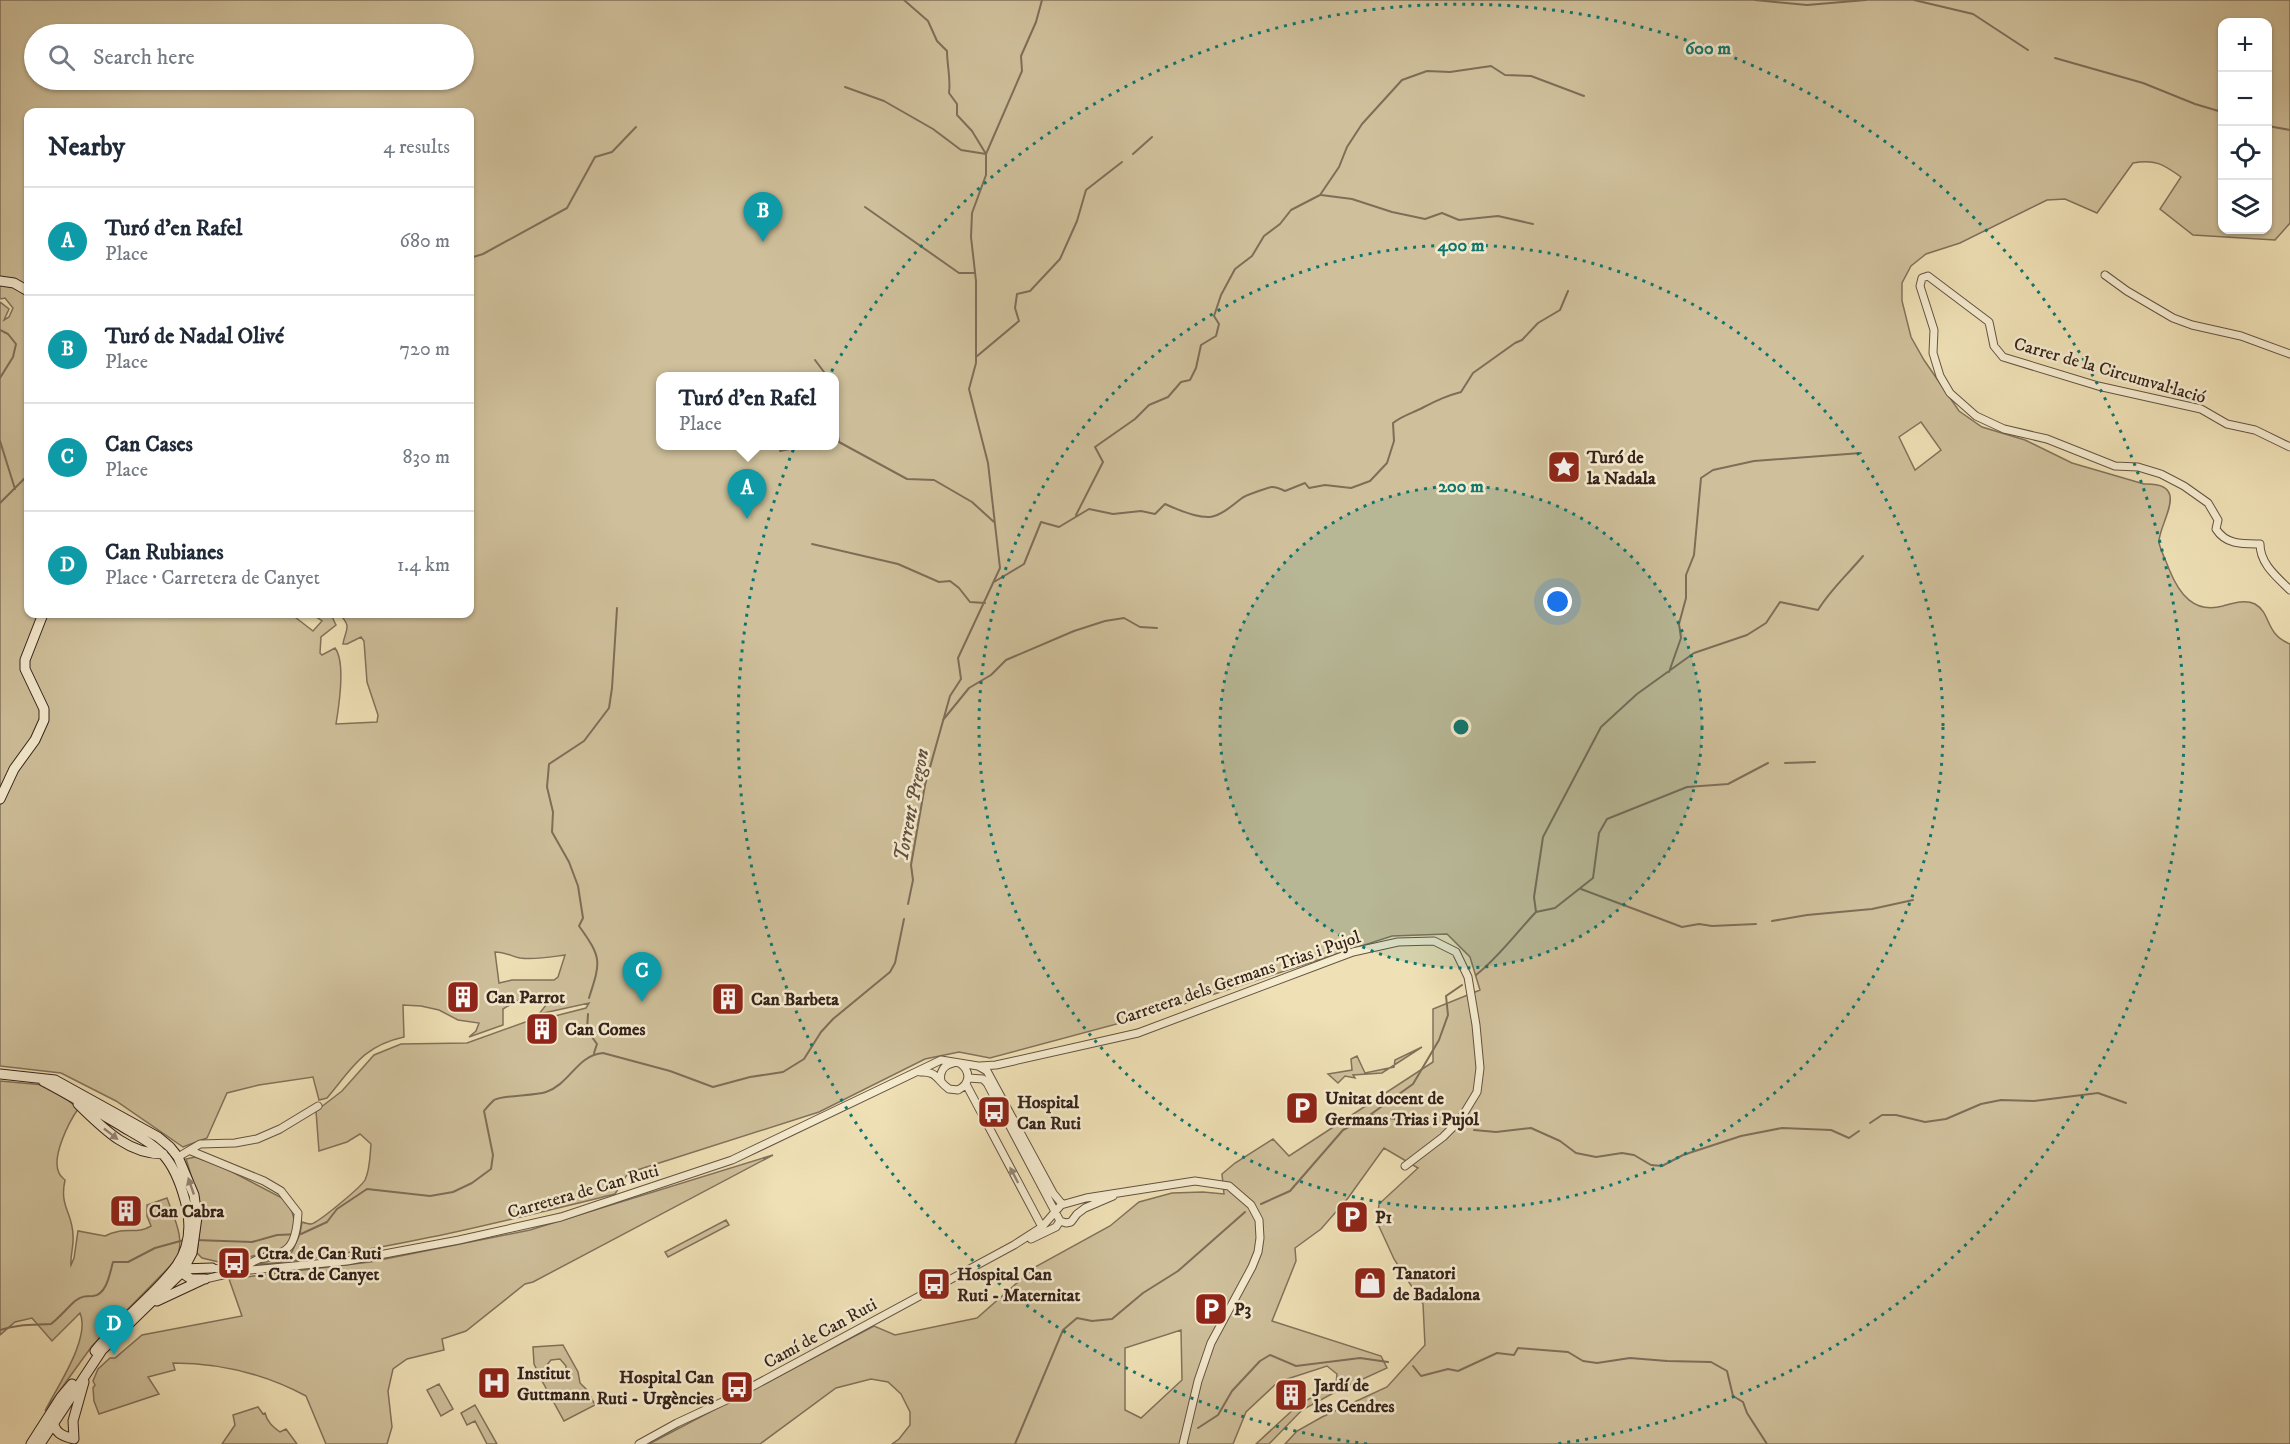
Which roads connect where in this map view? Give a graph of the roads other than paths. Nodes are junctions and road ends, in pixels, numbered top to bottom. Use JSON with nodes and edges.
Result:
{"nodes":[{"id":1,"x":2105,"y":275,"type":"dead end"},
{"id":2,"x":0,"y":281,"type":"edge"},
{"id":3,"x":24,"y":289,"type":"edge"},
{"id":4,"x":2290,"y":354,"type":"edge"},
{"id":5,"x":2290,"y":447,"type":"edge"},
{"id":6,"x":2290,"y":590,"type":"edge"},
{"id":7,"x":41,"y":618,"type":"edge"},
{"id":8,"x":0,"y":799,"type":"edge"},
{"id":9,"x":957,"y":1063,"type":"junction"},
{"id":10,"x":996,"y":1065,"type":"junction"},
{"id":11,"x":978,"y":1066,"type":"junction"},
{"id":12,"x":987,"y":1071,"type":"junction"},
{"id":13,"x":915,"y":1073,"type":"junction"},
{"id":14,"x":0,"y":1074,"type":"edge"},
{"id":15,"x":38,"y":1078,"type":"junction"},
{"id":16,"x":977,"y":1078,"type":"junction"},
{"id":17,"x":967,"y":1081,"type":"junction"},
{"id":18,"x":942,"y":1083,"type":"junction"},
{"id":19,"x":65,"y":1092,"type":"junction"},
{"id":20,"x":101,"y":1105,"type":"junction"},
{"id":21,"x":318,"y":1106,"type":"dead end"},
{"id":22,"x":134,"y":1133,"type":"junction"},
{"id":23,"x":127,"y":1145,"type":"junction"},
{"id":24,"x":191,"y":1151,"type":"junction"},
{"id":25,"x":163,"y":1154,"type":"junction"},
{"id":26,"x":178,"y":1157,"type":"junction"},
{"id":27,"x":1405,"y":1166,"type":"dead end"},
{"id":28,"x":1123,"y":1192,"type":"junction"},
{"id":29,"x":1066,"y":1204,"type":"junction"},
{"id":30,"x":1056,"y":1212,"type":"junction"},
{"id":31,"x":1077,"y":1214,"type":"junction"},
{"id":32,"x":193,"y":1218,"type":"junction"},
{"id":33,"x":1060,"y":1221,"type":"junction"},
{"id":34,"x":1042,"y":1227,"type":"junction"},
{"id":35,"x":1014,"y":1245,"type":"junction"},
{"id":36,"x":188,"y":1253,"type":"junction"},
{"id":37,"x":212,"y":1268,"type":"junction"},
{"id":38,"x":184,"y":1269,"type":"junction"},
{"id":39,"x":240,"y":1271,"type":"junction"},
{"id":40,"x":205,"y":1279,"type":"junction"},
{"id":41,"x":152,"y":1303,"type":"junction"},
{"id":42,"x":140,"y":1304,"type":"junction"},
{"id":43,"x":94,"y":1361,"type":"junction"},
{"id":44,"x":70,"y":1387,"type":"junction"},
{"id":45,"x":53,"y":1421,"type":"junction"},
{"id":46,"x":73,"y":1421,"type":"junction"},
{"id":47,"x":62,"y":1436,"type":"junction"},
{"id":48,"x":74,"y":1442,"type":"edge"},
{"id":49,"x":37,"y":1444,"type":"edge"},
{"id":50,"x":639,"y":1444,"type":"edge"},
{"id":51,"x":1183,"y":1444,"type":"edge"}],
"edges":[{"from":1,"to":4,"type":"street"},
{"from":2,"to":3,"type":"street"},
{"from":5,"to":6,"type":"street","name":"Carrer de la Circumval·lació"},
{"from":7,"to":8,"type":"street"},
{"from":9,"to":11,"type":"street","name":"Carretera de Can Ruti"},
{"from":9,"to":13,"type":"street","name":"Carretera de Can Ruti"},
{"from":9,"to":17,"type":"street"},
{"from":9,"to":18,"type":"street"},
{"from":10,"to":11,"type":"street","name":"Carretera dels Germans Trias i Pujol"},
{"from":10,"to":12,"type":"street","name":"Carretera dels Germans Trias i Pujol"},
{"from":10,"to":27,"type":"street","name":"Carretera dels Germans Trias i Pujol"},
{"from":11,"to":12,"type":"street","name":"Carretera de Can Ruti"},
{"from":12,"to":16,"type":"street","name":"Carretera dels Germans Trias i Pujol"},
{"from":12,"to":29,"type":"street"},
{"from":13,"to":18,"type":"street"},
{"from":13,"to":39,"type":"street","name":"Carretera de Can Ruti"},
{"from":14,"to":15,"type":"street"},
{"from":15,"to":19,"type":"street"},
{"from":15,"to":20,"type":"street"},
{"from":16,"to":17,"type":"street"},
{"from":16,"to":30,"type":"street"},
{"from":17,"to":18,"type":"street"},
{"from":34,"to":17,"type":"street","one_way":true},
{"from":19,"to":22,"type":"street"},
{"from":19,"to":23,"type":"street","one_way":true},
{"from":20,"to":22,"type":"street"},
{"from":20,"to":26,"type":"street"},
{"from":21,"to":24,"type":"street"},
{"from":22,"to":23,"type":"street"},
{"from":22,"to":25,"type":"street"},
{"from":22,"to":26,"type":"street"},
{"from":23,"to":25,"type":"street"},
{"from":24,"to":26,"type":"street"},
{"from":24,"to":39,"type":"street"},
{"from":25,"to":32,"type":"street"},
{"from":32,"to":26,"type":"street","one_way":true},
{"from":28,"to":29,"type":"street"},
{"from":28,"to":31,"type":"street"},
{"from":28,"to":51,"type":"street"},
{"from":29,"to":30,"type":"street"},
{"from":29,"to":31,"type":"street"},
{"from":30,"to":33,"type":"street"},
{"from":30,"to":34,"type":"street","name":"Camí de Can Ruti"},
{"from":31,"to":33,"type":"street"},
{"from":32,"to":36,"type":"street"},
{"from":33,"to":35,"type":"street","name":"Camí de Can Ruti"},
{"from":34,"to":35,"type":"street","name":"Camí de Can Ruti"},
{"from":35,"to":50,"type":"street","name":"Camí de Can Ruti"},
{"from":36,"to":37,"type":"street"},
{"from":36,"to":38,"type":"street"},
{"from":36,"to":42,"type":"street"},
{"from":37,"to":38,"type":"street"},
{"from":37,"to":39,"type":"street","name":"Carretera de Can Ruti"},
{"from":38,"to":40,"type":"street"},
{"from":38,"to":41,"type":"street"},
{"from":38,"to":42,"type":"street"},
{"from":39,"to":40,"type":"street","name":"Carretera de Can Ruti"},
{"from":40,"to":41,"type":"street"},
{"from":41,"to":43,"type":"street"},
{"from":42,"to":44,"type":"street"},
{"from":43,"to":45,"type":"street"},
{"from":43,"to":46,"type":"street"},
{"from":44,"to":45,"type":"street"},
{"from":44,"to":49,"type":"street"},
{"from":45,"to":46,"type":"street"},
{"from":45,"to":47,"type":"street"},
{"from":45,"to":49,"type":"street"},
{"from":46,"to":48,"type":"street"},
{"from":47,"to":48,"type":"street"},
{"from":47,"to":49,"type":"street"}]}
